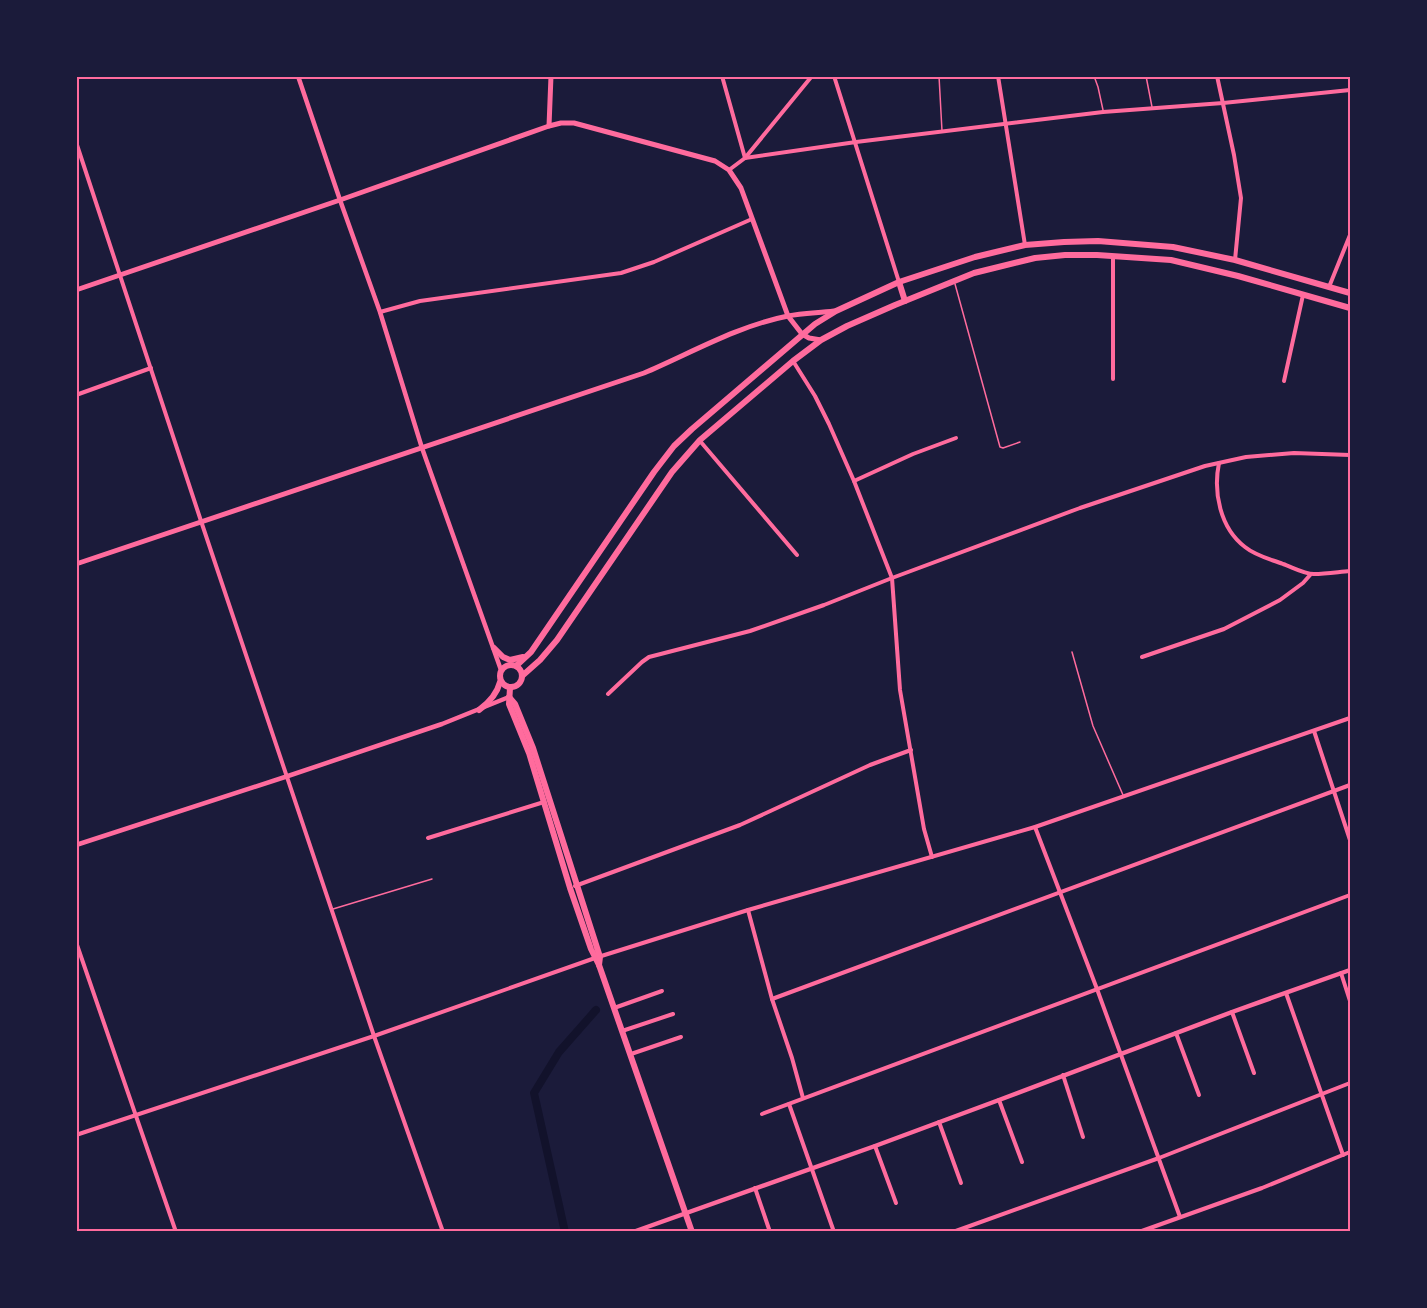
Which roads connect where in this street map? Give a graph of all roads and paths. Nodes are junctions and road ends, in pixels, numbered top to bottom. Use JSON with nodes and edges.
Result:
{"nodes":[{"id":1,"x":298,"y":76,"type":"edge"},
{"id":2,"x":551,"y":76,"type":"edge"},
{"id":3,"x":722,"y":76,"type":"edge"},
{"id":4,"x":812,"y":76,"type":"edge"},
{"id":5,"x":834,"y":76,"type":"edge"},
{"id":6,"x":939,"y":76,"type":"edge"},
{"id":7,"x":998,"y":76,"type":"edge"},
{"id":8,"x":1094,"y":76,"type":"edge"},
{"id":9,"x":1146,"y":76,"type":"edge"},
{"id":10,"x":1216,"y":76,"type":"edge"},
{"id":11,"x":1350,"y":90,"type":"edge"},
{"id":12,"x":1223,"y":103,"type":"junction"},
{"id":13,"x":1152,"y":108,"type":"junction"},
{"id":14,"x":1103,"y":112,"type":"junction"},
{"id":15,"x":1006,"y":124,"type":"junction"},
{"id":16,"x":549,"y":126,"type":"junction"},
{"id":17,"x":942,"y":132,"type":"junction"},
{"id":18,"x":76,"y":142,"type":"edge"},
{"id":19,"x":856,"y":142,"type":"junction"},
{"id":20,"x":745,"y":158,"type":"junction"},
{"id":21,"x":729,"y":170,"type":"junction"},
{"id":22,"x":340,"y":200,"type":"junction"},
{"id":23,"x":753,"y":219,"type":"junction"},
{"id":24,"x":1350,"y":235,"type":"edge"},
{"id":25,"x":1026,"y":245,"type":"junction"},
{"id":26,"x":1173,"y":247,"type":"junction"},
{"id":27,"x":989,"y":254,"type":"junction"},
{"id":28,"x":1113,"y":256,"type":"junction"},
{"id":29,"x":1171,"y":260,"type":"junction"},
{"id":30,"x":1235,"y":260,"type":"junction"},
{"id":31,"x":993,"y":268,"type":"junction"},
{"id":32,"x":120,"y":274,"type":"junction"},
{"id":33,"x":954,"y":280,"type":"junction"},
{"id":34,"x":899,"y":282,"type":"junction"},
{"id":35,"x":1329,"y":288,"type":"junction"},
{"id":36,"x":76,"y":290,"type":"edge"},
{"id":37,"x":1350,"y":293,"type":"edge"},
{"id":38,"x":1303,"y":295,"type":"junction"},
{"id":39,"x":905,"y":301,"type":"junction"},
{"id":40,"x":1350,"y":308,"type":"edge"},
{"id":41,"x":836,"y":311,"type":"junction"},
{"id":42,"x":380,"y":312,"type":"junction"},
{"id":43,"x":788,"y":316,"type":"junction"},
{"id":44,"x":802,"y":334,"type":"junction"},
{"id":45,"x":821,"y":340,"type":"junction"},
{"id":46,"x":793,"y":361,"type":"junction"},
{"id":47,"x":151,"y":368,"type":"junction"},
{"id":48,"x":1113,"y":379,"type":"dead end"},
{"id":49,"x":1284,"y":381,"type":"dead end"},
{"id":50,"x":76,"y":395,"type":"edge"},
{"id":51,"x":956,"y":438,"type":"dead end"},
{"id":52,"x":700,"y":440,"type":"junction"},
{"id":53,"x":1020,"y":442,"type":"dead end"},
{"id":54,"x":422,"y":448,"type":"junction"},
{"id":55,"x":1350,"y":454,"type":"edge"},
{"id":56,"x":1219,"y":463,"type":"junction"},
{"id":57,"x":854,"y":481,"type":"junction"},
{"id":58,"x":201,"y":521,"type":"junction"},
{"id":59,"x":797,"y":555,"type":"dead end"},
{"id":60,"x":76,"y":564,"type":"edge"},
{"id":61,"x":1350,"y":571,"type":"edge"},
{"id":62,"x":1311,"y":574,"type":"junction"},
{"id":63,"x":892,"y":578,"type":"junction"},
{"id":64,"x":494,"y":648,"type":"junction"},
{"id":65,"x":531,"y":652,"type":"junction"},
{"id":66,"x":1072,"y":652,"type":"dead end"},
{"id":67,"x":1142,"y":657,"type":"dead end"},
{"id":68,"x":516,"y":666,"type":"junction"},
{"id":69,"x":501,"y":670,"type":"junction"},
{"id":70,"x":522,"y":675,"type":"junction"},
{"id":71,"x":500,"y":682,"type":"junction"},
{"id":72,"x":510,"y":687,"type":"junction"},
{"id":73,"x":608,"y":694,"type":"dead end"},
{"id":74,"x":509,"y":698,"type":"junction"},
{"id":75,"x":480,"y":710,"type":"junction"},
{"id":76,"x":1350,"y":717,"type":"edge"},
{"id":77,"x":1314,"y":731,"type":"junction"},
{"id":78,"x":911,"y":750,"type":"junction"},
{"id":79,"x":288,"y":776,"type":"junction"},
{"id":80,"x":1350,"y":786,"type":"edge"},
{"id":81,"x":1334,"y":792,"type":"junction"},
{"id":82,"x":1123,"y":796,"type":"junction"},
{"id":83,"x":548,"y":801,"type":"junction"},
{"id":84,"x":1035,"y":827,"type":"junction"},
{"id":85,"x":428,"y":838,"type":"dead end"},
{"id":86,"x":1350,"y":840,"type":"edge"},
{"id":87,"x":76,"y":845,"type":"edge"},
{"id":88,"x":932,"y":856,"type":"junction"},
{"id":89,"x":432,"y":879,"type":"dead end"},
{"id":90,"x":574,"y":887,"type":"junction"},
{"id":91,"x":1060,"y":893,"type":"junction"},
{"id":92,"x":1350,"y":895,"type":"edge"},
{"id":93,"x":332,"y":909,"type":"junction"},
{"id":94,"x":748,"y":910,"type":"junction"},
{"id":95,"x":76,"y":942,"type":"edge"},
{"id":96,"x":598,"y":957,"type":"junction"},
{"id":97,"x":1350,"y":970,"type":"edge"},
{"id":98,"x":1341,"y":974,"type":"junction"},
{"id":99,"x":1097,"y":989,"type":"junction"},
{"id":100,"x":662,"y":991,"type":"dead end"},
{"id":101,"x":1286,"y":993,"type":"junction"},
{"id":102,"x":772,"y":999,"type":"junction"},
{"id":103,"x":1350,"y":1001,"type":"edge"},
{"id":104,"x":614,"y":1008,"type":"junction"},
{"id":105,"x":1232,"y":1012,"type":"junction"},
{"id":106,"x":673,"y":1014,"type":"dead end"},
{"id":107,"x":622,"y":1031,"type":"junction"},
{"id":108,"x":1176,"y":1033,"type":"junction"},
{"id":109,"x":374,"y":1036,"type":"junction"},
{"id":110,"x":681,"y":1037,"type":"dead end"},
{"id":111,"x":631,"y":1054,"type":"junction"},
{"id":112,"x":1121,"y":1054,"type":"junction"},
{"id":113,"x":1254,"y":1073,"type":"dead end"},
{"id":114,"x":1063,"y":1075,"type":"junction"},
{"id":115,"x":1350,"y":1083,"type":"edge"},
{"id":116,"x":1321,"y":1094,"type":"junction"},
{"id":117,"x":1199,"y":1095,"type":"dead end"},
{"id":118,"x":803,"y":1098,"type":"junction"},
{"id":119,"x":999,"y":1100,"type":"junction"},
{"id":120,"x":789,"y":1104,"type":"junction"},
{"id":121,"x":762,"y":1114,"type":"dead end"},
{"id":122,"x":137,"y":1115,"type":"junction"},
{"id":123,"x":939,"y":1122,"type":"junction"},
{"id":124,"x":76,"y":1135,"type":"edge"},
{"id":125,"x":1083,"y":1137,"type":"dead end"},
{"id":126,"x":875,"y":1146,"type":"junction"},
{"id":127,"x":1350,"y":1152,"type":"edge"},
{"id":128,"x":1343,"y":1155,"type":"junction"},
{"id":129,"x":1159,"y":1158,"type":"junction"},
{"id":130,"x":1022,"y":1162,"type":"dead end"},
{"id":131,"x":812,"y":1168,"type":"junction"},
{"id":132,"x":961,"y":1183,"type":"dead end"},
{"id":133,"x":755,"y":1188,"type":"junction"},
{"id":134,"x":896,"y":1203,"type":"dead end"},
{"id":135,"x":685,"y":1214,"type":"junction"},
{"id":136,"x":1180,"y":1217,"type":"junction"},
{"id":137,"x":176,"y":1232,"type":"edge"},
{"id":138,"x":443,"y":1232,"type":"edge"},
{"id":139,"x":633,"y":1232,"type":"edge"},
{"id":140,"x":692,"y":1232,"type":"edge"},
{"id":141,"x":770,"y":1232,"type":"edge"},
{"id":142,"x":834,"y":1232,"type":"edge"},
{"id":143,"x":953,"y":1232,"type":"edge"},
{"id":144,"x":1139,"y":1232,"type":"edge"}],
"edges":[{"from":1,"to":22,"type":"street"},
{"from":2,"to":16,"type":"main road"},
{"from":3,"to":20,"type":"street"},
{"from":4,"to":20,"type":"street"},
{"from":5,"to":19,"type":"street"},
{"from":6,"to":17,"type":"lane"},
{"from":7,"to":15,"type":"street"},
{"from":8,"to":14,"type":"lane"},
{"from":9,"to":13,"type":"lane"},
{"from":10,"to":12,"type":"street"},
{"from":11,"to":12,"type":"street"},
{"from":12,"to":13,"type":"street"},
{"from":12,"to":30,"type":"street"},
{"from":13,"to":14,"type":"street"},
{"from":14,"to":15,"type":"street"},
{"from":15,"to":17,"type":"street"},
{"from":15,"to":25,"type":"street"},
{"from":16,"to":21,"type":"main road"},
{"from":16,"to":22,"type":"main road"},
{"from":17,"to":19,"type":"street"},
{"from":18,"to":32,"type":"street"},
{"from":19,"to":20,"type":"street"},
{"from":19,"to":34,"type":"street"},
{"from":20,"to":21,"type":"street"},
{"from":21,"to":23,"type":"main road"},
{"from":22,"to":32,"type":"main road"},
{"from":22,"to":42,"type":"street"},
{"from":23,"to":42,"type":"street"},
{"from":23,"to":43,"type":"main road"},
{"from":24,"to":35,"type":"street"},
{"from":25,"to":26,"type":"main road"},
{"from":25,"to":27,"type":"main road"},
{"from":26,"to":29,"type":"main road"},
{"from":26,"to":30,"type":"main road"},
{"from":27,"to":31,"type":"main road"},
{"from":27,"to":34,"type":"main road"},
{"from":28,"to":29,"type":"main road"},
{"from":28,"to":31,"type":"main road"},
{"from":28,"to":48,"type":"street"},
{"from":29,"to":38,"type":"main road"},
{"from":30,"to":35,"type":"main road"},
{"from":31,"to":33,"type":"main road"},
{"from":32,"to":36,"type":"main road"},
{"from":32,"to":47,"type":"street"},
{"from":33,"to":39,"type":"main road"},
{"from":33,"to":53,"type":"lane"},
{"from":34,"to":39,"type":"main road"},
{"from":34,"to":41,"type":"main road"},
{"from":35,"to":37,"type":"main road"},
{"from":38,"to":40,"type":"main road"},
{"from":38,"to":49,"type":"street"},
{"from":39,"to":45,"type":"main road"},
{"from":41,"to":43,"type":"main road"},
{"from":41,"to":44,"type":"main road"},
{"from":42,"to":54,"type":"street"},
{"from":43,"to":44,"type":"main road"},
{"from":43,"to":54,"type":"main road"},
{"from":44,"to":45,"type":"main road"},
{"from":44,"to":65,"type":"main road"},
{"from":45,"to":46,"type":"main road"},
{"from":46,"to":52,"type":"main road"},
{"from":46,"to":57,"type":"street"},
{"from":47,"to":50,"type":"street"},
{"from":47,"to":58,"type":"street"},
{"from":51,"to":57,"type":"street"},
{"from":52,"to":59,"type":"street"},
{"from":52,"to":70,"type":"main road"},
{"from":54,"to":58,"type":"main road"},
{"from":54,"to":64,"type":"street"},
{"from":55,"to":56,"type":"street"},
{"from":56,"to":62,"type":"street"},
{"from":56,"to":63,"type":"street"},
{"from":57,"to":63,"type":"street"},
{"from":58,"to":60,"type":"main road"},
{"from":58,"to":79,"type":"street"},
{"from":61,"to":62,"type":"street"},
{"from":62,"to":67,"type":"street"},
{"from":63,"to":73,"type":"street"},
{"from":63,"to":78,"type":"street"},
{"from":64,"to":65,"type":"main road"},
{"from":64,"to":69,"type":"street"},
{"from":65,"to":68,"type":"main road"},
{"from":66,"to":82,"type":"lane"},
{"from":68,"to":69,"type":"main road"},
{"from":68,"to":70,"type":"main road"},
{"from":69,"to":71,"type":"main road"},
{"from":70,"to":72,"type":"main road"},
{"from":71,"to":72,"type":"main road"},
{"from":71,"to":75,"type":"main road"},
{"from":72,"to":74,"type":"main road"},
{"from":74,"to":75,"type":"street"},
{"from":74,"to":83,"type":"main road"},
{"from":75,"to":79,"type":"street"},
{"from":76,"to":77,"type":"street"},
{"from":77,"to":81,"type":"street"},
{"from":77,"to":82,"type":"street"},
{"from":78,"to":88,"type":"street"},
{"from":78,"to":90,"type":"street"},
{"from":79,"to":87,"type":"street"},
{"from":79,"to":93,"type":"street"},
{"from":80,"to":81,"type":"street"},
{"from":81,"to":86,"type":"street"},
{"from":81,"to":91,"type":"street"},
{"from":82,"to":84,"type":"street"},
{"from":83,"to":85,"type":"street"},
{"from":83,"to":90,"type":"main road"},
{"from":84,"to":88,"type":"street"},
{"from":84,"to":91,"type":"street"},
{"from":88,"to":94,"type":"street"},
{"from":89,"to":93,"type":"lane"},
{"from":90,"to":96,"type":"main road"},
{"from":91,"to":99,"type":"street"},
{"from":91,"to":102,"type":"street"},
{"from":92,"to":99,"type":"street"},
{"from":93,"to":109,"type":"street"},
{"from":94,"to":96,"type":"street"},
{"from":94,"to":102,"type":"street"},
{"from":95,"to":122,"type":"street"},
{"from":96,"to":104,"type":"main road"},
{"from":96,"to":109,"type":"street"},
{"from":97,"to":98,"type":"street"},
{"from":98,"to":101,"type":"street"},
{"from":98,"to":103,"type":"street"},
{"from":99,"to":112,"type":"street"},
{"from":99,"to":118,"type":"street"},
{"from":100,"to":104,"type":"street"},
{"from":101,"to":105,"type":"street"},
{"from":101,"to":116,"type":"street"},
{"from":102,"to":118,"type":"street"},
{"from":104,"to":107,"type":"main road"},
{"from":105,"to":108,"type":"street"},
{"from":105,"to":113,"type":"street"},
{"from":106,"to":107,"type":"street"},
{"from":107,"to":111,"type":"main road"},
{"from":108,"to":112,"type":"street"},
{"from":108,"to":117,"type":"street"},
{"from":109,"to":122,"type":"street"},
{"from":109,"to":138,"type":"street"},
{"from":110,"to":111,"type":"street"},
{"from":111,"to":135,"type":"main road"},
{"from":112,"to":114,"type":"street"},
{"from":112,"to":129,"type":"street"},
{"from":114,"to":119,"type":"street"},
{"from":114,"to":125,"type":"street"},
{"from":115,"to":116,"type":"street"},
{"from":116,"to":128,"type":"street"},
{"from":116,"to":129,"type":"street"},
{"from":118,"to":120,"type":"street"},
{"from":119,"to":123,"type":"street"},
{"from":119,"to":130,"type":"street"},
{"from":120,"to":121,"type":"street"},
{"from":120,"to":131,"type":"street"},
{"from":122,"to":124,"type":"street"},
{"from":122,"to":137,"type":"street"},
{"from":123,"to":126,"type":"street"},
{"from":123,"to":132,"type":"street"},
{"from":126,"to":131,"type":"street"},
{"from":126,"to":134,"type":"street"},
{"from":127,"to":128,"type":"street"},
{"from":128,"to":136,"type":"street"},
{"from":129,"to":136,"type":"street"},
{"from":129,"to":143,"type":"street"},
{"from":131,"to":133,"type":"street"},
{"from":131,"to":142,"type":"street"},
{"from":133,"to":135,"type":"street"},
{"from":133,"to":141,"type":"street"},
{"from":135,"to":139,"type":"street"},
{"from":135,"to":140,"type":"main road"},
{"from":136,"to":144,"type":"street"}]}
